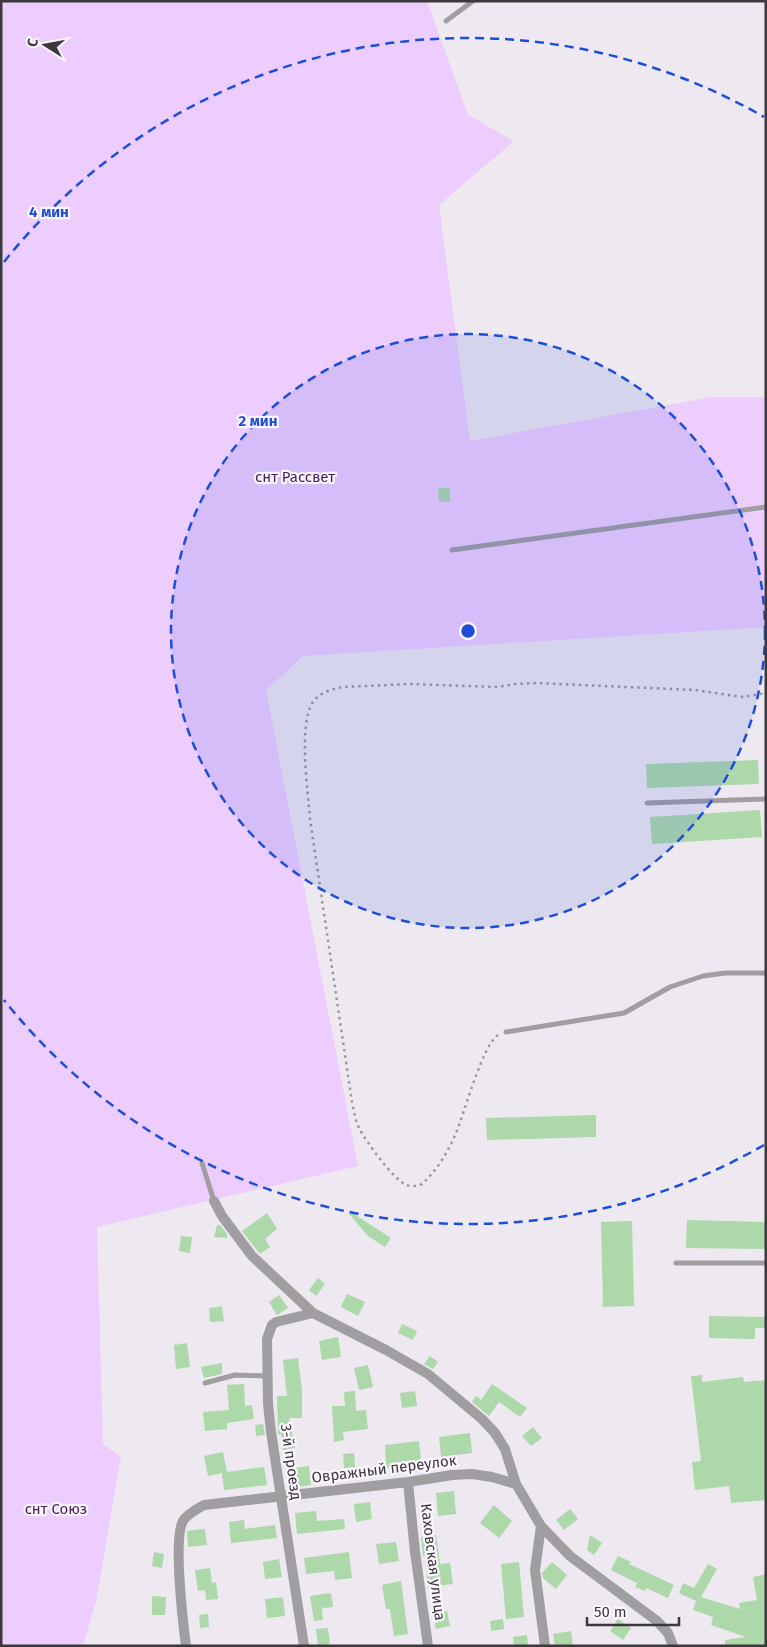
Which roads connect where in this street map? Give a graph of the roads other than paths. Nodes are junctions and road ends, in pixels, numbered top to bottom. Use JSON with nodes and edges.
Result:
{"nodes":[{"id":1,"x":473,"y":1,"type":"edge"},
{"id":2,"x":446,"y":21,"type":"dead end"},
{"id":3,"x":766,"y":507,"type":"edge"},
{"id":4,"x":452,"y":550,"type":"dead end"},
{"id":5,"x":766,"y":799,"type":"edge"},
{"id":6,"x":647,"y":804,"type":"dead end"},
{"id":7,"x":766,"y":973,"type":"edge"},
{"id":8,"x":506,"y":1032,"type":"road end"},
{"id":9,"x":202,"y":1164,"type":"dead end"},
{"id":10,"x":214,"y":1201,"type":"joint"},
{"id":11,"x":676,"y":1262,"type":"dead end"},
{"id":12,"x":766,"y":1263,"type":"edge"},
{"id":13,"x":313,"y":1313,"type":"junction"},
{"id":14,"x":267,"y":1376,"type":"junction"},
{"id":15,"x":205,"y":1383,"type":"dead end"},
{"id":16,"x":408,"y":1482,"type":"junction"},
{"id":17,"x":516,"y":1484,"type":"junction"},
{"id":18,"x":281,"y":1496,"type":"junction"},
{"id":19,"x":541,"y":1526,"type":"junction"},
{"id":20,"x":186,"y":1646,"type":"edge"},
{"id":21,"x":304,"y":1646,"type":"edge"},
{"id":22,"x":428,"y":1646,"type":"edge"},
{"id":23,"x":545,"y":1646,"type":"edge"},
{"id":24,"x":673,"y":1646,"type":"edge"}],
"edges":[{"from":1,"to":2,"type":"lane"},
{"from":3,"to":4,"type":"lane"},
{"from":5,"to":6,"type":"lane"},
{"from":7,"to":8,"type":"lane"},
{"from":9,"to":10,"type":"lane"},
{"from":10,"to":13,"type":"street"},
{"from":11,"to":12,"type":"lane"},
{"from":13,"to":14,"type":"street","name":"3-й проезд"},
{"from":13,"to":17,"type":"street"},
{"from":14,"to":15,"type":"lane"},
{"from":14,"to":18,"type":"street","name":"3-й проезд"},
{"from":16,"to":17,"type":"street","name":"Овражный переулок"},
{"from":16,"to":18,"type":"street","name":"Овражный переулок"},
{"from":16,"to":22,"type":"street","name":"Каховская улица"},
{"from":17,"to":19,"type":"street"},
{"from":18,"to":20,"type":"street","name":"Овражный переулок"},
{"from":18,"to":21,"type":"street","name":"3-й проезд"},
{"from":19,"to":23,"type":"street"},
{"from":19,"to":24,"type":"street"}]}
